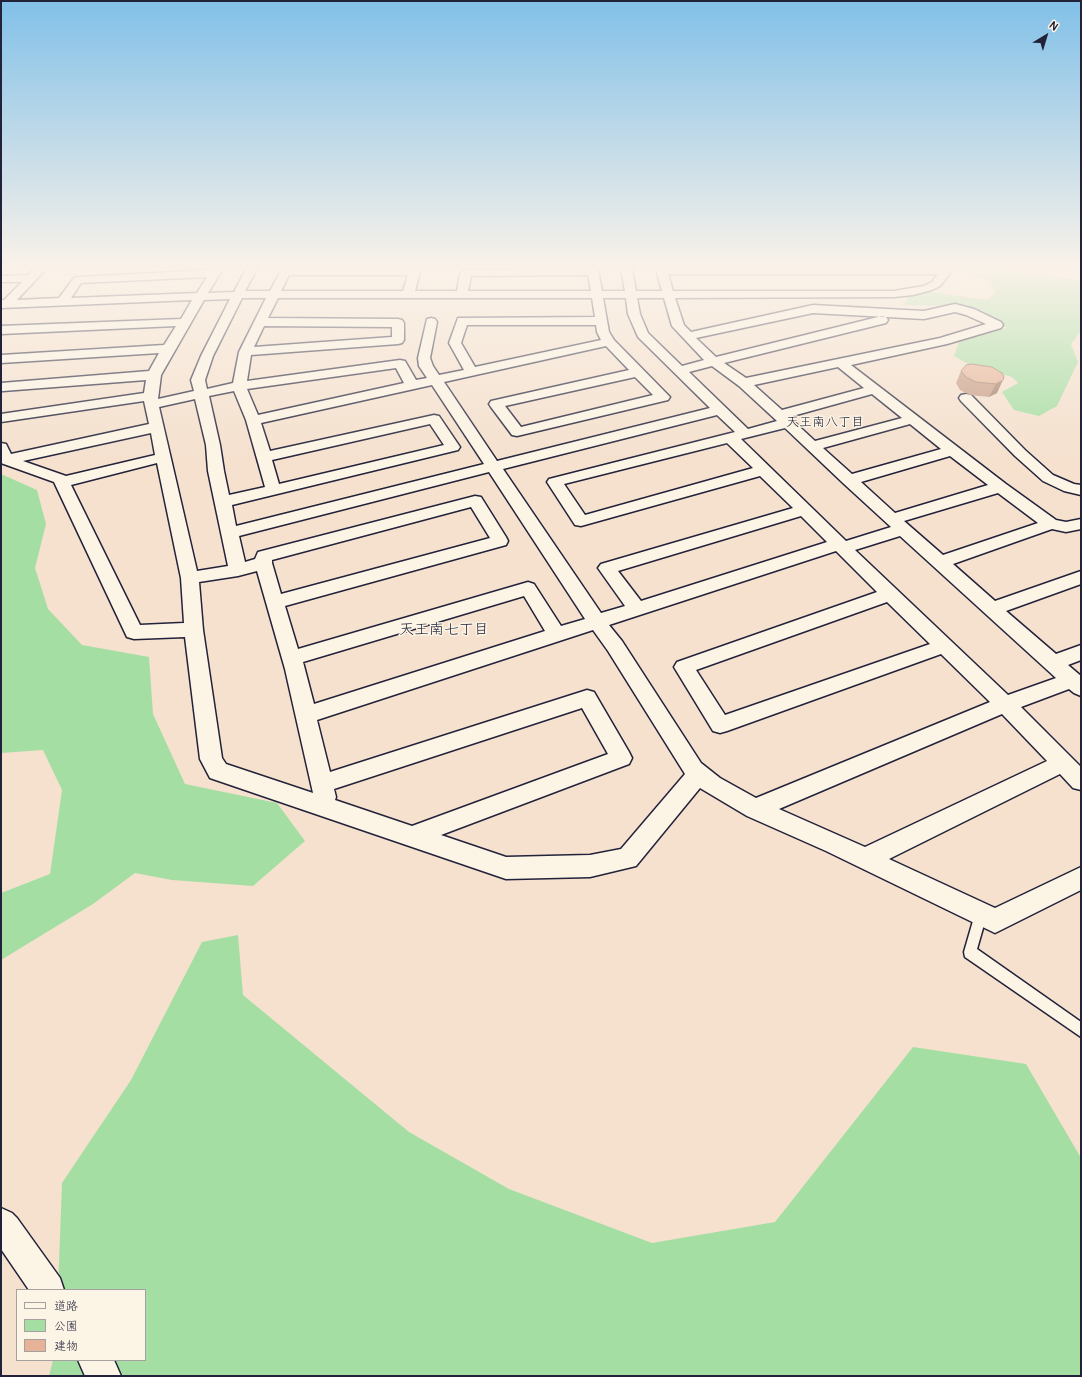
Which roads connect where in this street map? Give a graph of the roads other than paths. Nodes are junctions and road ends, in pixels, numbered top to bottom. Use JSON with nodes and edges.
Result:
{"nodes":[{"id":1,"x":178,"y":333,"type":"edge"},
{"id":2,"x":218,"y":333,"type":"edge"},
{"id":3,"x":254,"y":333,"type":"edge"},
{"id":4,"x":398,"y":333,"type":"edge"},
{"id":5,"x":429,"y":333,"type":"edge"},
{"id":6,"x":458,"y":333,"type":"edge"},
{"id":7,"x":604,"y":333,"type":"edge"},
{"id":8,"x":642,"y":333,"type":"edge"},
{"id":9,"x":686,"y":333,"type":"edge"},
{"id":10,"x":702,"y":333,"type":"edge"},
{"id":11,"x":825,"y":333,"type":"edge"},
{"id":12,"x":969,"y":333,"type":"edge"},
{"id":13,"x":689,"y":336,"type":"junction"},
{"id":14,"x":609,"y":342,"type":"junction"},
{"id":15,"x":168,"y":349,"type":"junction"},
{"id":16,"x":245,"y":352,"type":"junction"},
{"id":17,"x":3,"y":359,"type":"edge"},
{"id":18,"x":713,"y":361,"type":"junction"},
{"id":19,"x":841,"y":363,"type":"junction"},
{"id":20,"x":680,"y":370,"type":"junction"},
{"id":21,"x":638,"y":372,"type":"junction"},
{"id":22,"x":472,"y":373,"type":"junction"},
{"id":23,"x":154,"y":375,"type":"junction"},
{"id":24,"x":435,"y":380,"type":"junction"},
{"id":25,"x":744,"y":383,"type":"junction"},
{"id":26,"x":412,"y":385,"type":"junction"},
{"id":27,"x":239,"y":386,"type":"junction"},
{"id":28,"x":4,"y":387,"type":"junction"},
{"id":29,"x":875,"y":390,"type":"junction"},
{"id":30,"x":201,"y":394,"type":"junction"},
{"id":31,"x":966,"y":398,"type":"dead end"},
{"id":32,"x":151,"y":400,"type":"junction"},
{"id":33,"x":719,"y":410,"type":"junction"},
{"id":34,"x":2,"y":418,"type":"edge"},
{"id":35,"x":784,"y":419,"type":"junction"},
{"id":36,"x":913,"y":419,"type":"junction"},
{"id":37,"x":253,"y":420,"type":"junction"},
{"id":38,"x":1,"y":425,"type":"edge"},
{"id":39,"x":157,"y":427,"type":"junction"},
{"id":40,"x":738,"y":436,"type":"junction"},
{"id":41,"x":812,"y":446,"type":"junction"},
{"id":42,"x":953,"y":450,"type":"junction"},
{"id":43,"x":3,"y":454,"type":"edge"},
{"id":44,"x":164,"y":457,"type":"junction"},
{"id":45,"x":264,"y":457,"type":"junction"},
{"id":46,"x":494,"y":466,"type":"junction"},
{"id":47,"x":763,"y":470,"type":"junction"},
{"id":48,"x":849,"y":480,"type":"junction"},
{"id":49,"x":62,"y":482,"type":"junction"},
{"id":50,"x":1000,"y":486,"type":"junction"},
{"id":51,"x":273,"y":489,"type":"junction"},
{"id":52,"x":1081,"y":490,"type":"edge"},
{"id":53,"x":222,"y":502,"type":"junction"},
{"id":54,"x":803,"y":510,"type":"junction"},
{"id":55,"x":897,"y":524,"type":"junction"},
{"id":56,"x":1050,"y":524,"type":"junction"},
{"id":57,"x":1081,"y":524,"type":"edge"},
{"id":58,"x":229,"y":533,"type":"junction"},
{"id":59,"x":841,"y":546,"type":"junction"},
{"id":60,"x":940,"y":562,"type":"junction"},
{"id":61,"x":263,"y":563,"type":"junction"},
{"id":62,"x":238,"y":570,"type":"junction"},
{"id":63,"x":1081,"y":577,"type":"edge"},
{"id":64,"x":190,"y":578,"type":"junction"},
{"id":65,"x":890,"y":594,"type":"junction"},
{"id":66,"x":275,"y":602,"type":"junction"},
{"id":67,"x":637,"y":609,"type":"junction"},
{"id":68,"x":992,"y":609,"type":"junction"},
{"id":69,"x":597,"y":622,"type":"junction"},
{"id":70,"x":194,"y":630,"type":"junction"},
{"id":71,"x":557,"y":634,"type":"junction"},
{"id":72,"x":944,"y":646,"type":"junction"},
{"id":73,"x":1081,"y":652,"type":"edge"},
{"id":74,"x":292,"y":658,"type":"junction"},
{"id":75,"x":1053,"y":663,"type":"junction"},
{"id":76,"x":1076,"y":684,"type":"edge"},
{"id":77,"x":1005,"y":704,"type":"junction"},
{"id":78,"x":306,"y":715,"type":"junction"},
{"id":79,"x":1063,"y":763,"type":"junction"},
{"id":80,"x":698,"y":774,"type":"junction"},
{"id":81,"x":1081,"y":781,"type":"edge"},
{"id":82,"x":322,"y":784,"type":"junction"},
{"id":83,"x":327,"y":808,"type":"junction"},
{"id":84,"x":755,"y":809,"type":"junction"},
{"id":85,"x":412,"y":836,"type":"junction"},
{"id":86,"x":865,"y":859,"type":"junction"},
{"id":87,"x":1081,"y":878,"type":"edge"},
{"id":88,"x":981,"y":914,"type":"junction"},
{"id":89,"x":1081,"y":1030,"type":"edge"},
{"id":90,"x":1,"y":1224,"type":"edge"},
{"id":91,"x":47,"y":1289,"type":"edge"},
{"id":92,"x":96,"y":1361,"type":"edge"},
{"id":93,"x":104,"y":1376,"type":"edge"}],
"edges":[{"from":1,"to":15,"type":"street"},
{"from":2,"to":30,"type":"street"},
{"from":3,"to":16,"type":"street"},
{"from":4,"to":16,"type":"street"},
{"from":5,"to":24,"type":"street"},
{"from":6,"to":22,"type":"street"},
{"from":7,"to":14,"type":"street"},
{"from":8,"to":20,"type":"street"},
{"from":9,"to":13,"type":"street"},
{"from":10,"to":13,"type":"street"},
{"from":11,"to":18,"type":"street"},
{"from":12,"to":19,"type":"street"},
{"from":13,"to":18,"type":"street"},
{"from":14,"to":21,"type":"street"},
{"from":14,"to":22,"type":"street"},
{"from":15,"to":17,"type":"street"},
{"from":15,"to":23,"type":"street"},
{"from":16,"to":27,"type":"street"},
{"from":17,"to":28,"type":"street"},
{"from":18,"to":20,"type":"street"},
{"from":18,"to":25,"type":"street"},
{"from":19,"to":25,"type":"street"},
{"from":19,"to":29,"type":"street"},
{"from":20,"to":33,"type":"street"},
{"from":21,"to":21,"type":"street"},
{"from":22,"to":24,"type":"street"},
{"from":23,"to":28,"type":"street"},
{"from":23,"to":32,"type":"street"},
{"from":24,"to":26,"type":"street"},
{"from":24,"to":46,"type":"street"},
{"from":25,"to":35,"type":"street"},
{"from":26,"to":27,"type":"street"},
{"from":26,"to":37,"type":"street"},
{"from":27,"to":30,"type":"street"},
{"from":27,"to":37,"type":"street"},
{"from":28,"to":34,"type":"street"},
{"from":29,"to":35,"type":"street"},
{"from":29,"to":36,"type":"street"},
{"from":30,"to":32,"type":"street"},
{"from":30,"to":53,"type":"street"},
{"from":31,"to":52,"type":"street"},
{"from":32,"to":34,"type":"street"},
{"from":32,"to":39,"type":"street"},
{"from":33,"to":40,"type":"street"},
{"from":33,"to":46,"type":"street"},
{"from":34,"to":38,"type":"street"},
{"from":35,"to":40,"type":"street"},
{"from":35,"to":41,"type":"street"},
{"from":36,"to":41,"type":"street"},
{"from":36,"to":42,"type":"street"},
{"from":37,"to":45,"type":"street"},
{"from":39,"to":43,"type":"street"},
{"from":39,"to":44,"type":"street"},
{"from":40,"to":47,"type":"street"},
{"from":40,"to":47,"type":"street"},
{"from":41,"to":48,"type":"street"},
{"from":42,"to":48,"type":"street"},
{"from":42,"to":50,"type":"street"},
{"from":43,"to":49,"type":"street"},
{"from":44,"to":49,"type":"street"},
{"from":44,"to":64,"type":"street"},
{"from":45,"to":51,"type":"street"},
{"from":45,"to":51,"type":"street"},
{"from":46,"to":58,"type":"street"},
{"from":46,"to":69,"type":"street"},
{"from":47,"to":54,"type":"street"},
{"from":48,"to":55,"type":"street"},
{"from":49,"to":70,"type":"street"},
{"from":50,"to":55,"type":"street"},
{"from":50,"to":56,"type":"street"},
{"from":51,"to":53,"type":"street"},
{"from":53,"to":58,"type":"street"},
{"from":54,"to":59,"type":"street"},
{"from":54,"to":67,"type":"street"},
{"from":55,"to":59,"type":"street"},
{"from":55,"to":60,"type":"street"},
{"from":56,"to":57,"type":"street"},
{"from":56,"to":60,"type":"street"},
{"from":58,"to":62,"type":"street"},
{"from":59,"to":65,"type":"street"},
{"from":59,"to":67,"type":"street"},
{"from":60,"to":68,"type":"street"},
{"from":61,"to":62,"type":"street"},
{"from":61,"to":66,"type":"street"},
{"from":61,"to":66,"type":"street"},
{"from":62,"to":64,"type":"street"},
{"from":63,"to":68,"type":"street"},
{"from":64,"to":70,"type":"street"},
{"from":65,"to":72,"type":"street"},
{"from":65,"to":72,"type":"street"},
{"from":66,"to":74,"type":"street"},
{"from":67,"to":69,"type":"street"},
{"from":68,"to":75,"type":"street"},
{"from":69,"to":71,"type":"street"},
{"from":69,"to":80,"type":"street"},
{"from":70,"to":83,"type":"street"},
{"from":71,"to":74,"type":"street"},
{"from":71,"to":78,"type":"street"},
{"from":72,"to":77,"type":"street"},
{"from":73,"to":75,"type":"street"},
{"from":74,"to":78,"type":"street"},
{"from":75,"to":76,"type":"street"},
{"from":76,"to":77,"type":"street"},
{"from":77,"to":79,"type":"street"},
{"from":77,"to":84,"type":"street"},
{"from":78,"to":82,"type":"street"},
{"from":79,"to":81,"type":"street"},
{"from":79,"to":86,"type":"street"},
{"from":80,"to":84,"type":"street"},
{"from":80,"to":85,"type":"street"},
{"from":82,"to":83,"type":"street"},
{"from":82,"to":85,"type":"street"},
{"from":83,"to":85,"type":"street"},
{"from":84,"to":86,"type":"street"},
{"from":86,"to":88,"type":"street"},
{"from":87,"to":88,"type":"street"},
{"from":88,"to":89,"type":"lane"},
{"from":90,"to":91,"type":"street"},
{"from":92,"to":93,"type":"street"}]}
